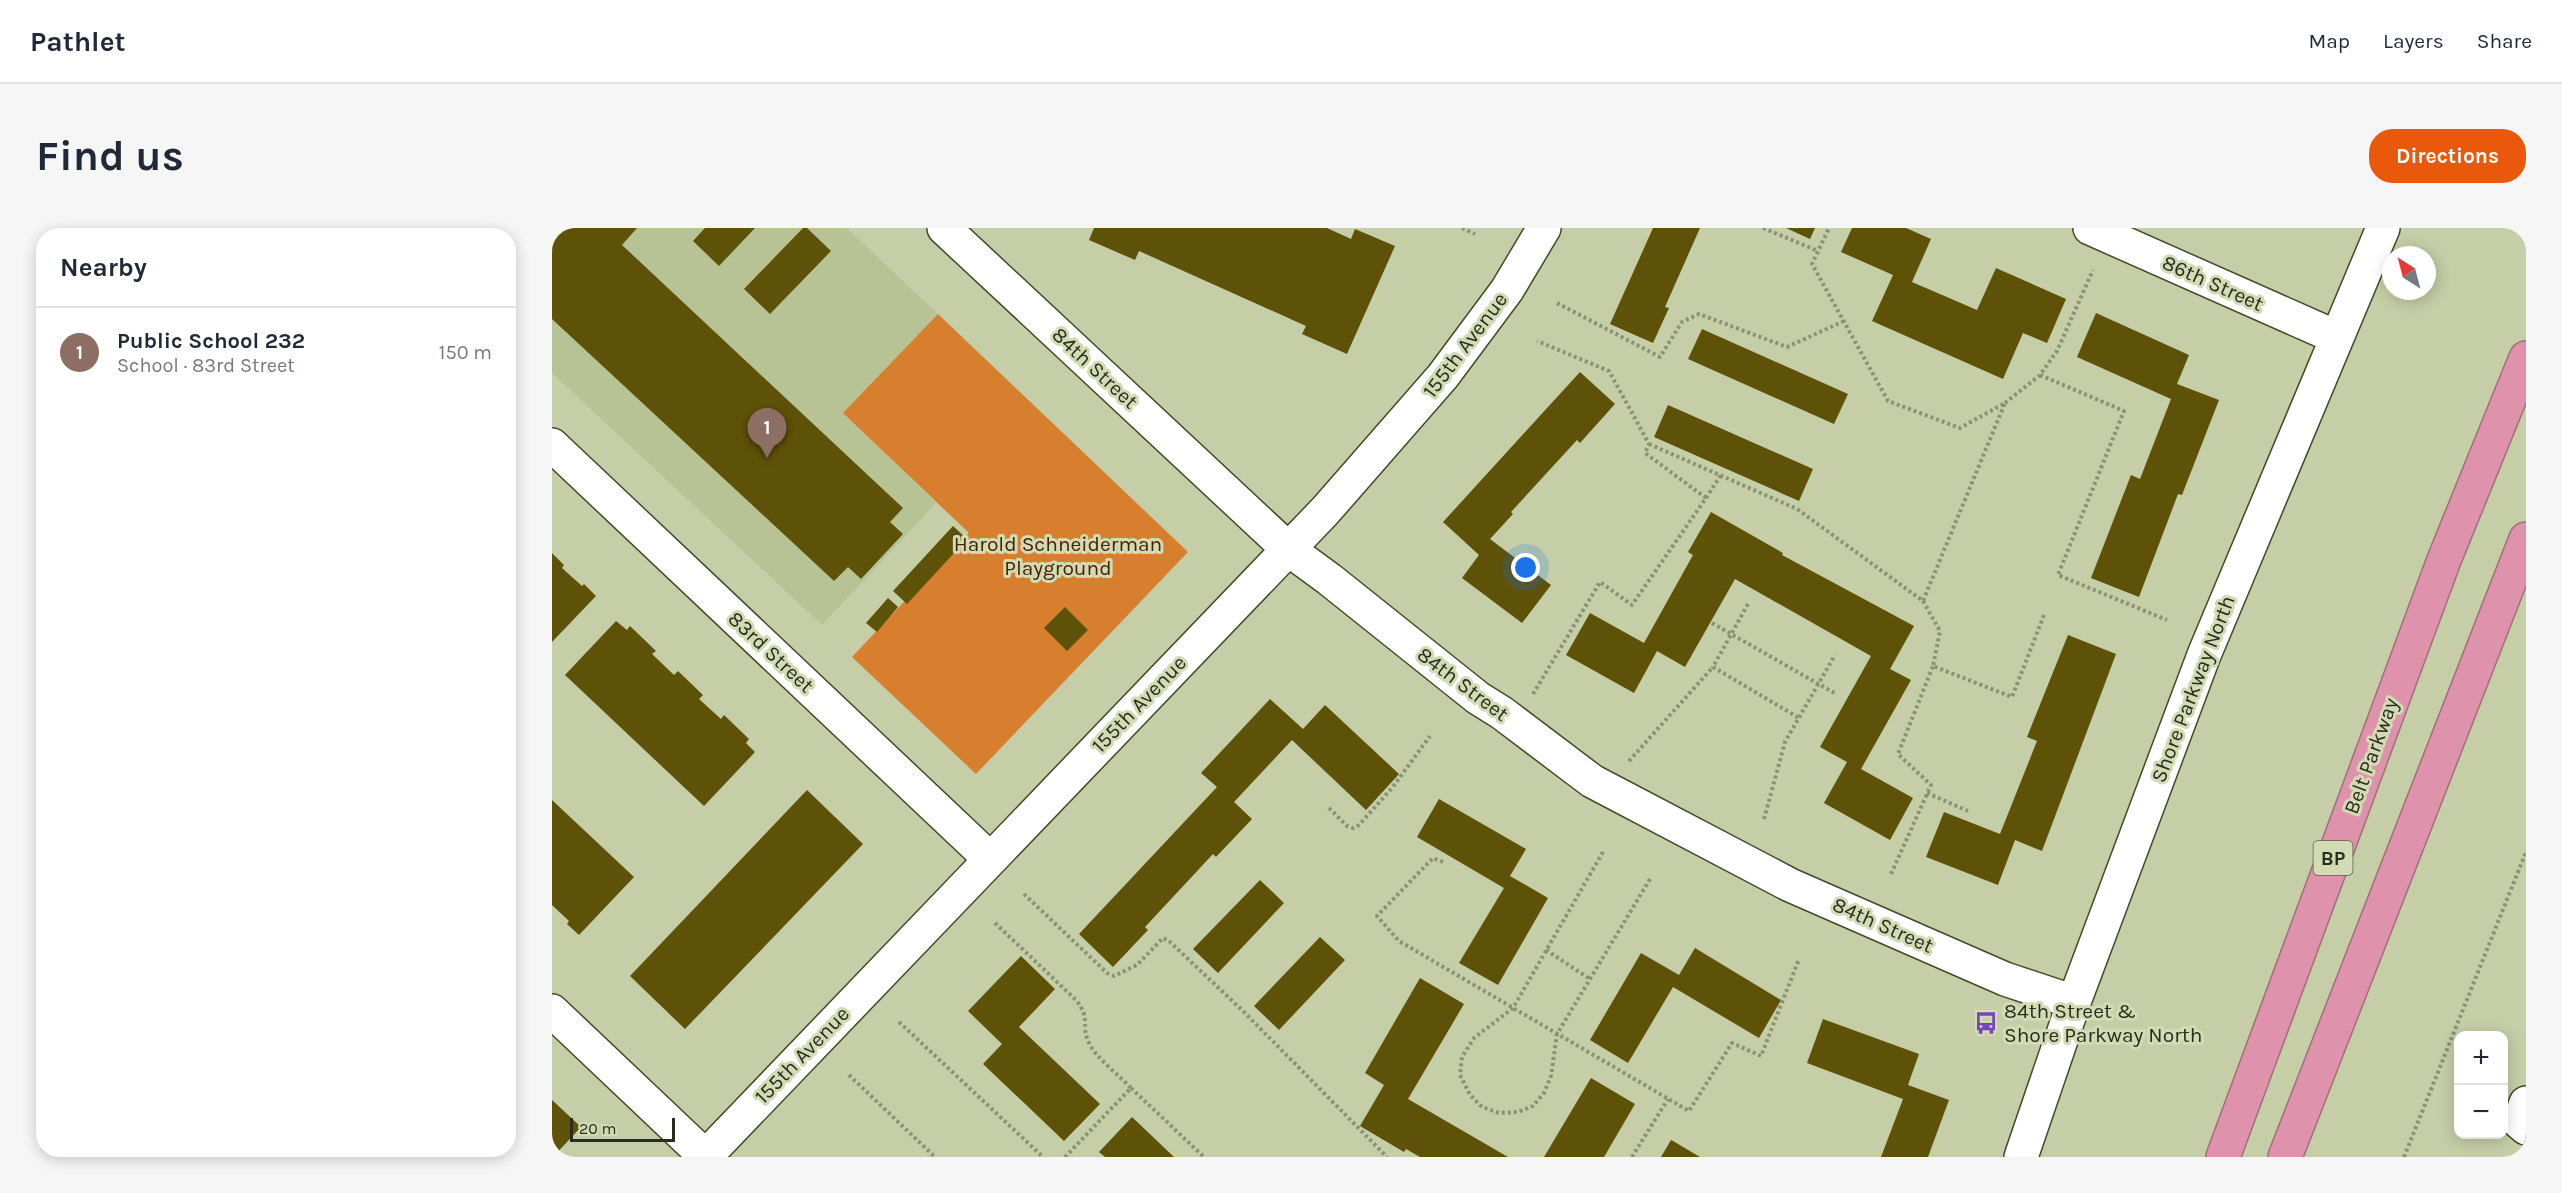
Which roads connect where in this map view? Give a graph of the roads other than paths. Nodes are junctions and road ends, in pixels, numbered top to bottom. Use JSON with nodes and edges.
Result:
{"nodes":[{"id":1,"x":944,"y":228,"type":"edge"},
{"id":2,"x":1544,"y":228,"type":"edge"},
{"id":3,"x":2090,"y":228,"type":"edge"},
{"id":4,"x":2383,"y":228,"type":"edge"},
{"id":5,"x":2336,"y":337,"type":"junction"},
{"id":6,"x":2526,"y":358,"type":"edge"},
{"id":7,"x":552,"y":445,"type":"edge"},
{"id":8,"x":2526,"y":538,"type":"edge"},
{"id":9,"x":1288,"y":549,"type":"junction"},
{"id":10,"x":990,"y":859,"type":"junction"},
{"id":11,"x":2074,"y":1002,"type":"junction"},
{"id":12,"x":552,"y":1011,"type":"edge"},
{"id":13,"x":705,"y":1157,"type":"edge"},
{"id":14,"x":2021,"y":1157,"type":"edge"},
{"id":15,"x":2223,"y":1157,"type":"edge"},
{"id":16,"x":2285,"y":1157,"type":"edge"}],
"edges":[{"from":1,"to":9,"type":"street","name":"84th Street"},
{"from":2,"to":9,"type":"street","name":"155th Avenue"},
{"from":3,"to":5,"type":"street","name":"86th Street"},
{"from":4,"to":5,"type":"street","name":"Shore Parkway North"},
{"from":5,"to":11,"type":"street","name":"Shore Parkway North"},
{"from":6,"to":15,"type":"highway","name":"Belt Parkway","number":"BP"},
{"from":7,"to":10,"type":"street","name":"83rd Street"},
{"from":8,"to":16,"type":"highway"},
{"from":9,"to":10,"type":"street","name":"155th Avenue"},
{"from":9,"to":11,"type":"street","name":"84th Street"},
{"from":10,"to":13,"type":"street","name":"155th Avenue"},
{"from":11,"to":14,"type":"street","name":"Shore Parkway North"},
{"from":12,"to":13,"type":"street"}]}
